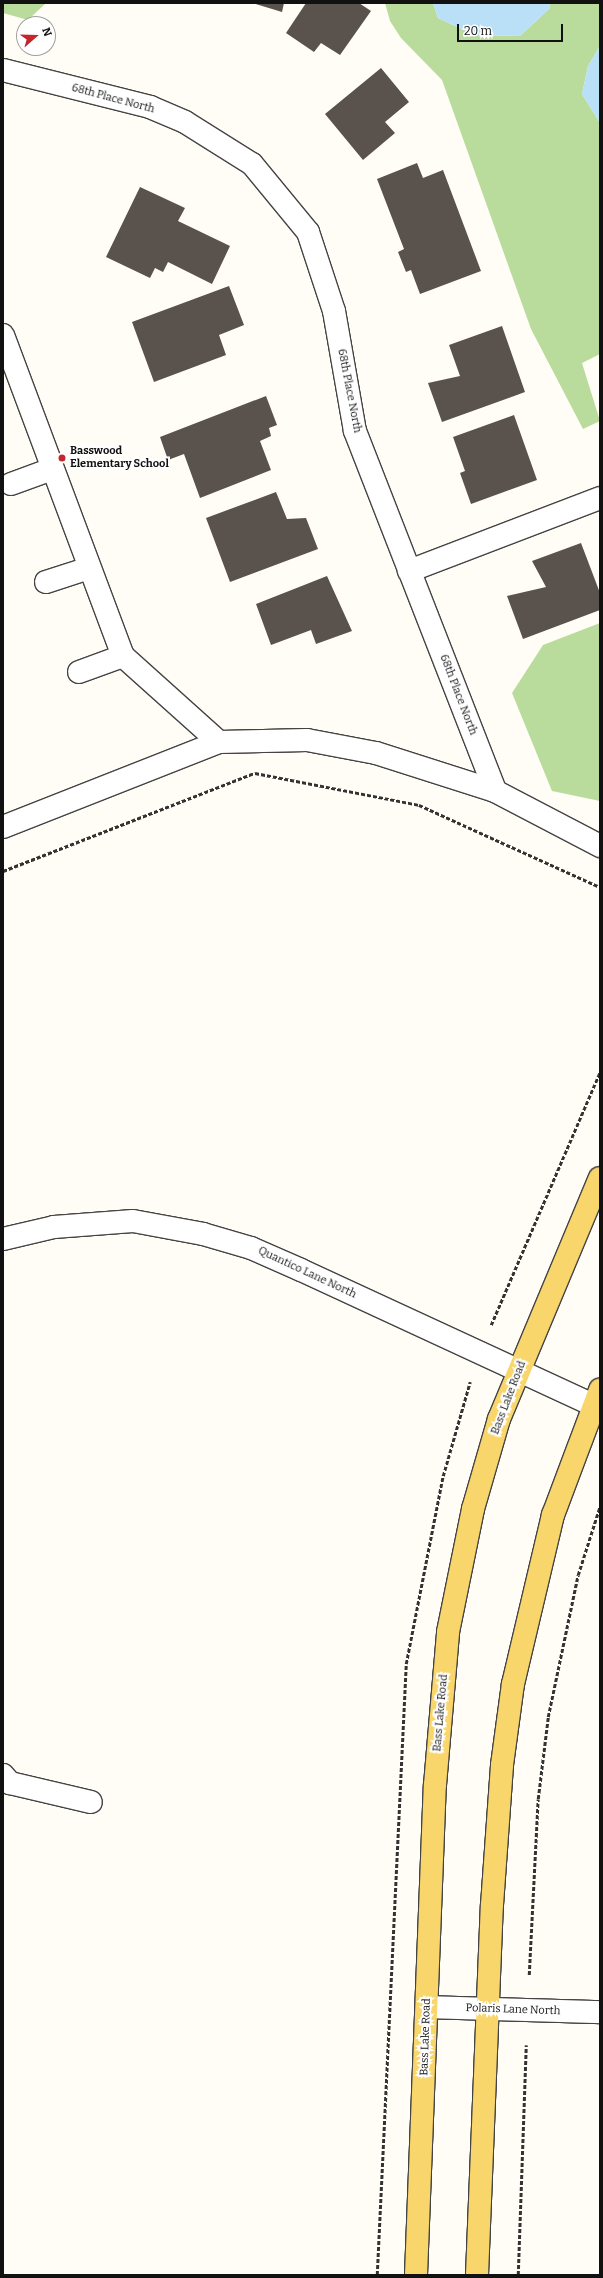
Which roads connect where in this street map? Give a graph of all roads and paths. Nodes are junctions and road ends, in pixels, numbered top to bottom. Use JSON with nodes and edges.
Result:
{"nodes":[{"id":1,"x":3,"y":70,"type":"edge"},
{"id":2,"x":3,"y":335,"type":"edge"},
{"id":3,"x":11,"y":381,"type":"edge"},
{"id":4,"x":52,"y":469,"type":"junction"},
{"id":5,"x":11,"y":484,"type":"dead end"},
{"id":6,"x":600,"y":498,"type":"edge"},
{"id":7,"x":89,"y":568,"type":"junction"},
{"id":8,"x":409,"y":572,"type":"junction"},
{"id":9,"x":46,"y":582,"type":"dead end"},
{"id":10,"x":122,"y":656,"type":"junction"},
{"id":11,"x":79,"y":672,"type":"dead end"},
{"id":12,"x":219,"y":742,"type":"junction"},
{"id":13,"x":495,"y":791,"type":"junction"},
{"id":14,"x":3,"y":827,"type":"edge"},
{"id":15,"x":600,"y":846,"type":"edge"},
{"id":16,"x":3,"y":871,"type":"edge"},
{"id":17,"x":600,"y":887,"type":"edge"},
{"id":18,"x":600,"y":1178,"type":"edge"},
{"id":19,"x":3,"y":1239,"type":"edge"},
{"id":20,"x":518,"y":1370,"type":"junction"},
{"id":21,"x":596,"y":1397,"type":"edge"},
{"id":22,"x":600,"y":1506,"type":"edge"},
{"id":23,"x":3,"y":1775,"type":"edge"},
{"id":24,"x":91,"y":1802,"type":"dead end"},
{"id":25,"x":529,"y":1975,"type":"dead end"},
{"id":26,"x":427,"y":2007,"type":"junction"},
{"id":27,"x":488,"y":2010,"type":"junction"},
{"id":28,"x":600,"y":2012,"type":"edge"},
{"id":29,"x":526,"y":2045,"type":"dead end"},
{"id":30,"x":416,"y":2275,"type":"edge"},
{"id":31,"x":477,"y":2275,"type":"edge"},
{"id":32,"x":518,"y":2275,"type":"edge"}],
"edges":[{"from":1,"to":8,"type":"street","name":"68th Place North"},
{"from":2,"to":3,"type":"street"},
{"from":3,"to":4,"type":"street"},
{"from":4,"to":5,"type":"street"},
{"from":4,"to":7,"type":"street"},
{"from":6,"to":8,"type":"street"},
{"from":7,"to":9,"type":"street"},
{"from":7,"to":10,"type":"street"},
{"from":8,"to":13,"type":"street","name":"68th Place North"},
{"from":10,"to":11,"type":"street"},
{"from":10,"to":12,"type":"street"},
{"from":12,"to":13,"type":"street"},
{"from":12,"to":14,"type":"street"},
{"from":13,"to":15,"type":"street"},
{"from":16,"to":17,"type":"path"},
{"from":18,"to":20,"type":"main road","name":"Bass Lake Road"},
{"from":19,"to":20,"type":"street","name":"Quantico Lane North"},
{"from":20,"to":21,"type":"street","name":"Quantico Lane North"},
{"from":20,"to":26,"type":"main road","name":"Bass Lake Road"},
{"from":21,"to":27,"type":"main road"},
{"from":22,"to":25,"type":"path"},
{"from":23,"to":24,"type":"street"},
{"from":26,"to":27,"type":"street","name":"Polaris Lane North"},
{"from":26,"to":30,"type":"main road","name":"Bass Lake Road"},
{"from":27,"to":28,"type":"street","name":"Polaris Lane North"},
{"from":27,"to":31,"type":"main road"},
{"from":29,"to":32,"type":"path"}]}
